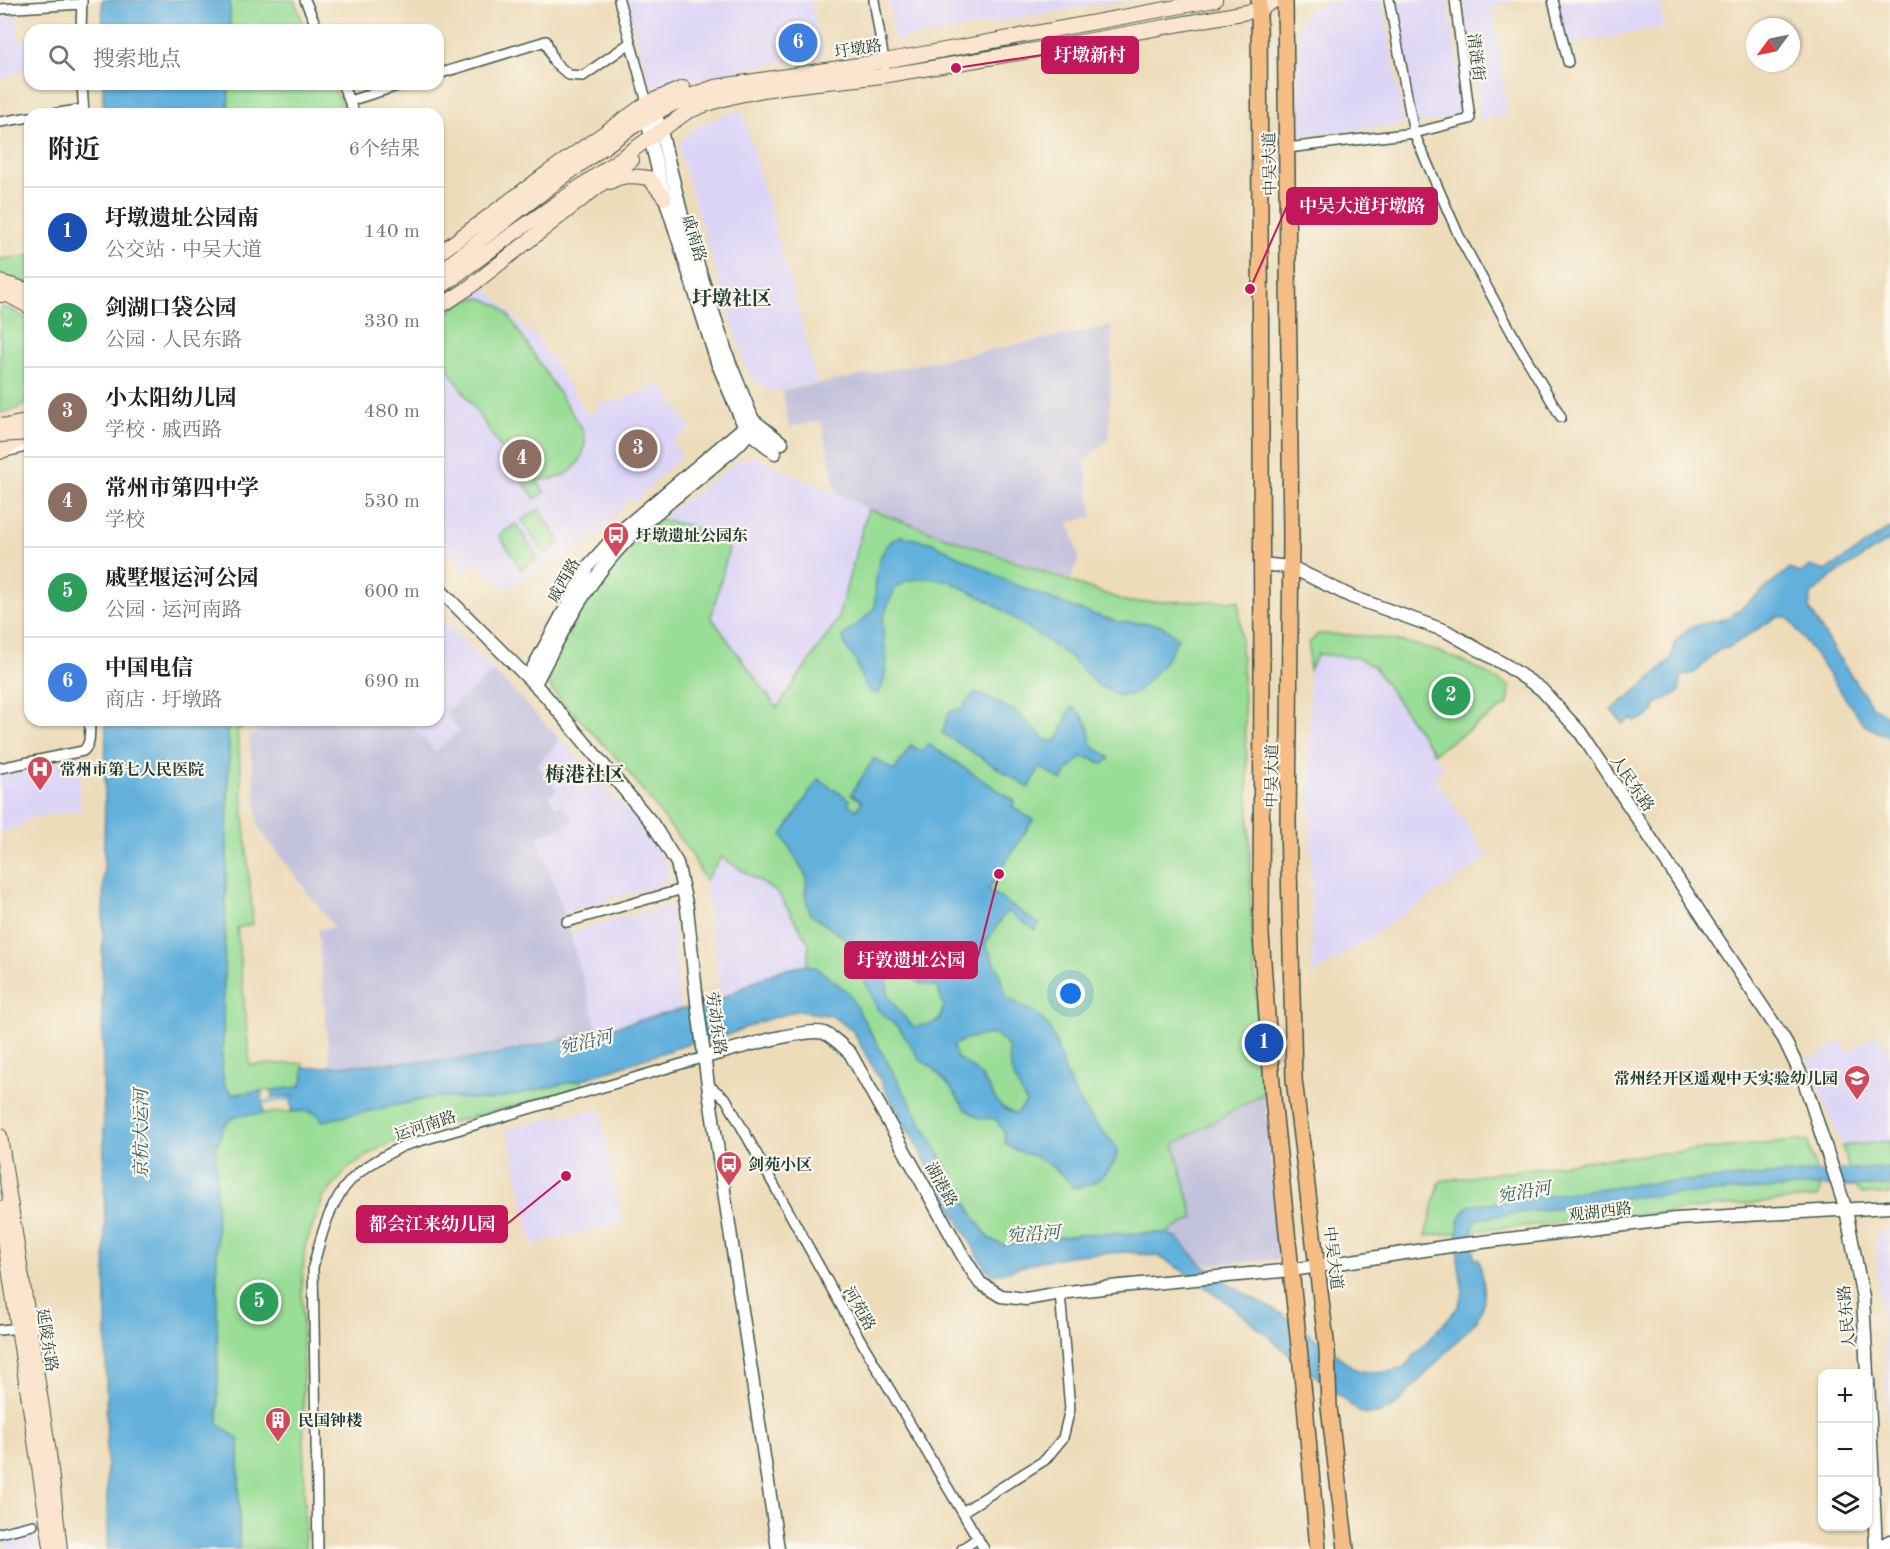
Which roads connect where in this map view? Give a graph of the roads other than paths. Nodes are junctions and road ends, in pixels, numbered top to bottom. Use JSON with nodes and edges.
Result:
{"nodes":[{"id":1,"x":305,"y":0,"type":"edge"},
{"id":2,"x":619,"y":0,"type":"edge"},
{"id":3,"x":874,"y":0,"type":"edge"},
{"id":4,"x":1215,"y":0,"type":"edge"},
{"id":5,"x":1275,"y":0,"type":"edge"},
{"id":6,"x":1285,"y":0,"type":"edge"},
{"id":7,"x":1389,"y":0,"type":"edge"},
{"id":8,"x":1455,"y":0,"type":"edge"},
{"id":9,"x":1553,"y":0,"type":"edge"},
{"id":10,"x":82,"y":2,"type":"edge"},
{"id":11,"x":1259,"y":5,"type":"edge"},
{"id":12,"x":0,"y":9,"type":"edge"},
{"id":13,"x":81,"y":24,"type":"edge"},
{"id":14,"x":315,"y":24,"type":"edge"},
{"id":15,"x":630,"y":43,"type":"junction"},
{"id":16,"x":884,"y":61,"type":"junction"},
{"id":17,"x":1568,"y":62,"type":"dead end"},
{"id":18,"x":444,"y":72,"type":"edge"},
{"id":19,"x":886,"y":75,"type":"junction"},
{"id":20,"x":82,"y":90,"type":"edge"},
{"id":21,"x":344,"y":90,"type":"edge"},
{"id":22,"x":385,"y":90,"type":"edge"},
{"id":23,"x":349,"y":101,"type":"junction"},
{"id":24,"x":84,"y":108,"type":"edge"},
{"id":25,"x":352,"y":108,"type":"edge"},
{"id":26,"x":649,"y":111,"type":"junction"},
{"id":27,"x":24,"y":118,"type":"edge"},
{"id":28,"x":0,"y":122,"type":"edge"},
{"id":29,"x":1414,"y":133,"type":"junction"},
{"id":30,"x":654,"y":136,"type":"junction"},
{"id":31,"x":1287,"y":148,"type":"junction"},
{"id":32,"x":665,"y":198,"type":"junction"},
{"id":33,"x":579,"y":202,"type":"junction"},
{"id":34,"x":531,"y":221,"type":"junction"},
{"id":35,"x":444,"y":251,"type":"edge"},
{"id":36,"x":444,"y":268,"type":"edge"},
{"id":37,"x":0,"y":282,"type":"edge"},
{"id":38,"x":444,"y":285,"type":"edge"},
{"id":39,"x":24,"y":289,"type":"edge"},
{"id":40,"x":0,"y":295,"type":"edge"},
{"id":41,"x":24,"y":304,"type":"edge"},
{"id":42,"x":444,"y":304,"type":"edge"},
{"id":43,"x":1561,"y":417,"type":"dead end"},
{"id":44,"x":24,"y":421,"type":"edge"},
{"id":45,"x":24,"y":422,"type":"edge"},
{"id":46,"x":0,"y":425,"type":"edge"},
{"id":47,"x":749,"y":426,"type":"junction"},
{"id":48,"x":24,"y":434,"type":"edge"},
{"id":49,"x":0,"y":436,"type":"edge"},
{"id":50,"x":24,"y":437,"type":"edge"},
{"id":51,"x":24,"y":447,"type":"edge"},
{"id":52,"x":778,"y":448,"type":"dead end"},
{"id":53,"x":0,"y":453,"type":"edge"},
{"id":54,"x":1261,"y":564,"type":"junction"},
{"id":55,"x":1291,"y":567,"type":"junction"},
{"id":56,"x":444,"y":594,"type":"edge"},
{"id":57,"x":531,"y":680,"type":"junction"},
{"id":58,"x":90,"y":726,"type":"edge"},
{"id":59,"x":0,"y":768,"type":"edge"},
{"id":60,"x":683,"y":888,"type":"junction"},
{"id":61,"x":567,"y":922,"type":"dead end"},
{"id":62,"x":705,"y":1057,"type":"junction"},
{"id":63,"x":708,"y":1085,"type":"junction"},
{"id":64,"x":0,"y":1136,"type":"edge"},
{"id":65,"x":1890,"y":1207,"type":"edge"},
{"id":66,"x":0,"y":1208,"type":"edge"},
{"id":67,"x":1846,"y":1210,"type":"junction"},
{"id":68,"x":1317,"y":1267,"type":"junction"},
{"id":69,"x":1292,"y":1270,"type":"junction"},
{"id":70,"x":1060,"y":1293,"type":"junction"},
{"id":71,"x":24,"y":1328,"type":"junction"},
{"id":72,"x":0,"y":1330,"type":"edge"},
{"id":73,"x":1867,"y":1369,"type":"edge"},
{"id":74,"x":1870,"y":1423,"type":"edge"},
{"id":75,"x":962,"y":1512,"type":"junction"},
{"id":76,"x":33,"y":1525,"type":"dead end"},
{"id":77,"x":0,"y":1533,"type":"edge"},
{"id":78,"x":978,"y":1539,"type":"junction"},
{"id":79,"x":1890,"y":1541,"type":"edge"},
{"id":80,"x":51,"y":1549,"type":"edge"},
{"id":81,"x":60,"y":1549,"type":"edge"},
{"id":82,"x":318,"y":1549,"type":"edge"},
{"id":83,"x":778,"y":1549,"type":"edge"},
{"id":84,"x":962,"y":1549,"type":"edge"},
{"id":85,"x":984,"y":1549,"type":"edge"},
{"id":86,"x":1318,"y":1549,"type":"edge"},
{"id":87,"x":1346,"y":1549,"type":"edge"},
{"id":88,"x":1876,"y":1549,"type":"edge"}],
"edges":[{"from":1,"to":14,"type":"street"},
{"from":2,"to":15,"type":"street","name":"戚南路"},
{"from":3,"to":16,"type":"street"},
{"from":4,"to":16,"type":"main road","name":"圩墩路"},
{"from":5,"to":11,"type":"main road","name":"圩墩路"},
{"from":6,"to":31,"type":"main road","name":"中吴大道"},
{"from":7,"to":29,"type":"street"},
{"from":8,"to":29,"type":"street","name":"清涟街"},
{"from":9,"to":17,"type":"street"},
{"from":10,"to":12,"type":"street"},
{"from":10,"to":13,"type":"street"},
{"from":11,"to":19,"type":"main road","name":"圩墩路"},
{"from":11,"to":54,"type":"main road","name":"中吴大道"},
{"from":15,"to":18,"type":"street"},
{"from":15,"to":26,"type":"street","name":"戚南路"},
{"from":16,"to":19,"type":"street"},
{"from":16,"to":26,"type":"main road","name":"圩墩路"},
{"from":19,"to":30,"type":"main road","name":"圩墩路"},
{"from":20,"to":24,"type":"street"},
{"from":21,"to":23,"type":"street"},
{"from":22,"to":23,"type":"street"},
{"from":23,"to":25,"type":"street"},
{"from":26,"to":30,"type":"street","name":"戚南路"},
{"from":26,"to":35,"type":"main road"},
{"from":26,"to":36,"type":"main road"},
{"from":27,"to":28,"type":"street"},
{"from":29,"to":31,"type":"street"},
{"from":29,"to":43,"type":"street"},
{"from":30,"to":32,"type":"street","name":"戚南路"},
{"from":30,"to":33,"type":"main road"},
{"from":30,"to":34,"type":"main road","name":"圩墩路"},
{"from":30,"to":47,"type":"street","name":"戚南路"},
{"from":31,"to":55,"type":"main road","name":"中吴大道"},
{"from":32,"to":33,"type":"main road"},
{"from":32,"to":47,"type":"street","name":"戚南路"},
{"from":33,"to":34,"type":"main road"},
{"from":33,"to":42,"type":"main road"},
{"from":34,"to":38,"type":"main road","name":"圩墩路"},
{"from":37,"to":39,"type":"main road"},
{"from":40,"to":41,"type":"main road"},
{"from":44,"to":49,"type":"main road"},
{"from":45,"to":46,"type":"main road","bridge":true},
{"from":47,"to":52,"type":"street","name":"戚南路"},
{"from":47,"to":57,"type":"street","name":"戚西路"},
{"from":48,"to":49,"type":"main road","bridge":true},
{"from":50,"to":53,"type":"main road"},
{"from":51,"to":53,"type":"street"},
{"from":54,"to":55,"type":"street","name":"人民东路"},
{"from":54,"to":69,"type":"main road","name":"中吴大道"},
{"from":55,"to":67,"type":"street","name":"人民东路"},
{"from":55,"to":68,"type":"main road","name":"中吴大道"},
{"from":56,"to":57,"type":"street","name":"劳动东路"},
{"from":57,"to":60,"type":"street","name":"劳动东路"},
{"from":58,"to":59,"type":"street"},
{"from":60,"to":61,"type":"street"},
{"from":60,"to":62,"type":"street","name":"劳动东路"},
{"from":62,"to":63,"type":"street","name":"劳动东路"},
{"from":62,"to":70,"type":"street","name":"湖港路"},
{"from":62,"to":82,"type":"street","name":"运河南路"},
{"from":63,"to":75,"type":"street","name":"河苑路"},
{"from":63,"to":83,"type":"street","name":"劳动东路"},
{"from":64,"to":71,"type":"main road","name":"延陵东路"},
{"from":65,"to":67,"type":"street","name":"观湖西路"},
{"from":66,"to":71,"type":"main road","name":"延陵东路"},
{"from":67,"to":68,"type":"street","name":"观湖西路"},
{"from":67,"to":73,"type":"street","name":"人民东路"},
{"from":68,"to":69,"type":"street"},
{"from":68,"to":87,"type":"main road","name":"中吴大道"},
{"from":69,"to":70,"type":"street","name":"湖港路"},
{"from":69,"to":86,"type":"main road","name":"中吴大道"},
{"from":70,"to":75,"type":"street"},
{"from":71,"to":72,"type":"street"},
{"from":71,"to":80,"type":"main road","name":"延陵东路"},
{"from":71,"to":81,"type":"main road","name":"延陵东路"},
{"from":74,"to":88,"type":"street"},
{"from":75,"to":78,"type":"street","name":"河苑路"},
{"from":76,"to":77,"type":"street"},
{"from":78,"to":84,"type":"street"},
{"from":78,"to":85,"type":"street","name":"河苑路"},
{"from":79,"to":88,"type":"street"}]}
